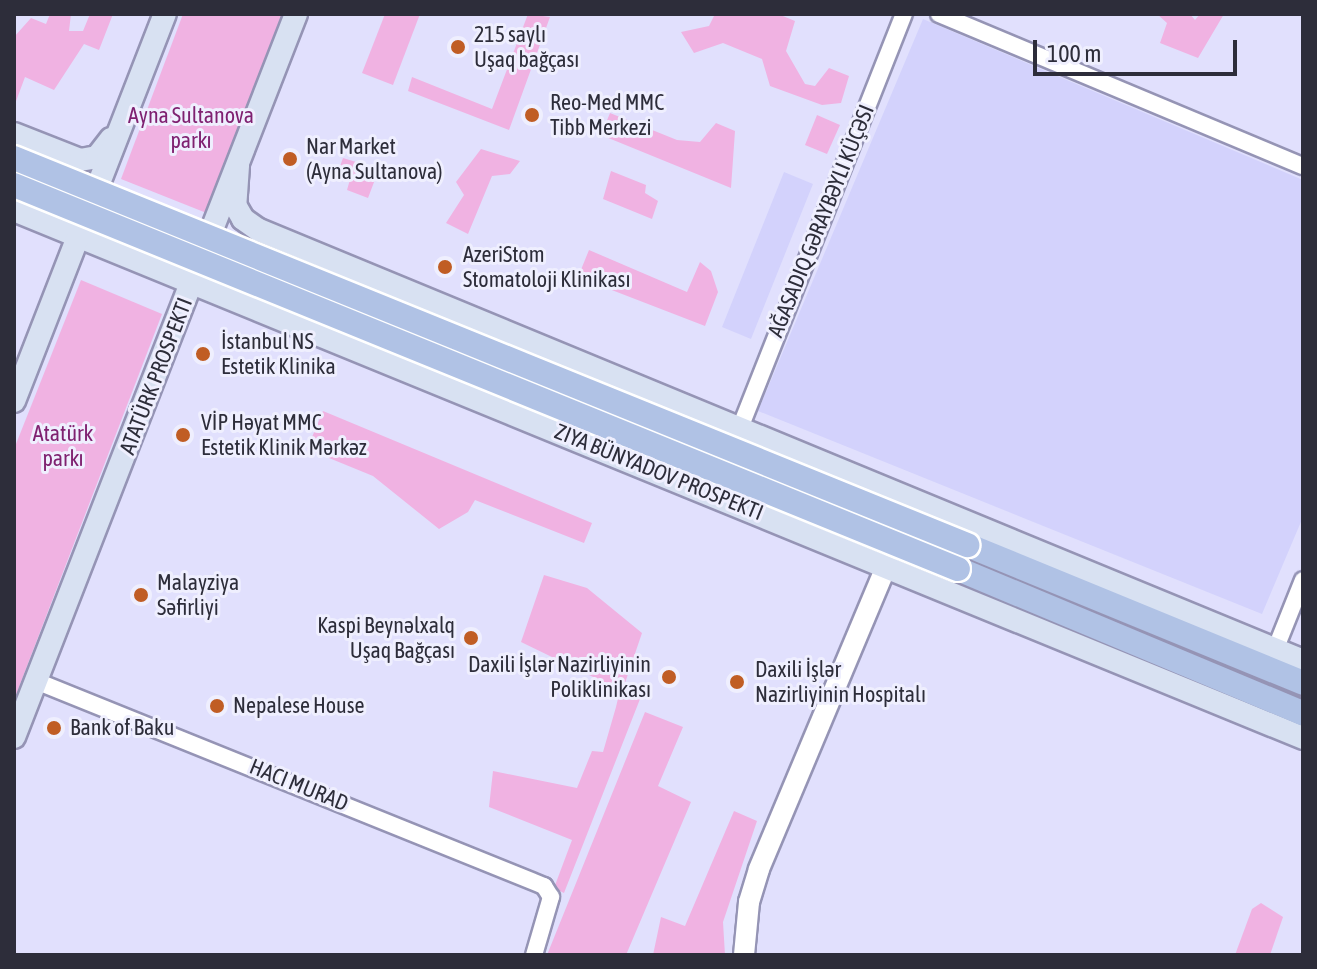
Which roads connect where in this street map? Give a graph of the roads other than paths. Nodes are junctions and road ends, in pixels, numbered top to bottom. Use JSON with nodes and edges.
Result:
{"nodes":[{"id":1,"x":165,"y":14,"type":"edge"},
{"id":2,"x":296,"y":14,"type":"edge"},
{"id":3,"x":904,"y":14,"type":"edge"},
{"id":4,"x":939,"y":14,"type":"edge"},
{"id":5,"x":125,"y":114,"type":"junction"},
{"id":6,"x":14,"y":134,"type":"edge"},
{"id":7,"x":14,"y":158,"type":"edge"},
{"id":8,"x":238,"y":166,"type":"junction"},
{"id":9,"x":1303,"y":166,"type":"edge"},
{"id":10,"x":14,"y":185,"type":"edge"},
{"id":11,"x":14,"y":210,"type":"edge"},
{"id":12,"x":50,"y":225,"type":"junction"},
{"id":13,"x":78,"y":237,"type":"junction"},
{"id":14,"x":360,"y":272,"type":"junction"},
{"id":15,"x":192,"y":285,"type":"junction"},
{"id":16,"x":54,"y":301,"type":"junction"},
{"id":17,"x":342,"y":343,"type":"junction"},
{"id":18,"x":14,"y":401,"type":"edge"},
{"id":19,"x":740,"y":428,"type":"junction"},
{"id":20,"x":887,"y":564,"type":"junction"},
{"id":21,"x":1303,"y":580,"type":"edge"},
{"id":22,"x":1107,"y":603,"type":"junction"},
{"id":23,"x":1097,"y":627,"type":"junction"},
{"id":24,"x":1275,"y":650,"type":"junction"},
{"id":25,"x":1303,"y":663,"type":"edge"},
{"id":26,"x":36,"y":681,"type":"junction"},
{"id":27,"x":1303,"y":683,"type":"edge"},
{"id":28,"x":1303,"y":713,"type":"edge"},
{"id":29,"x":1246,"y":714,"type":"junction"},
{"id":30,"x":1303,"y":732,"type":"edge"},
{"id":31,"x":14,"y":737,"type":"edge"},
{"id":32,"x":1303,"y":738,"type":"edge"},
{"id":33,"x":750,"y":952,"type":"edge"},
{"id":34,"x":534,"y":955,"type":"edge"}],
"edges":[{"from":1,"to":5,"type":"main road"},
{"from":2,"to":8,"type":"main road","name":"ATATÜRK PROSPEKTI"},
{"from":3,"to":19,"type":"street"},
{"from":4,"to":9,"type":"street"},
{"from":5,"to":6,"type":"main road"},
{"from":5,"to":13,"type":"main road"},
{"from":7,"to":22,"type":"main road","bridge":true},
{"from":8,"to":14,"type":"main road"},
{"from":8,"to":15,"type":"main road","name":"ATATÜRK PROSPEKTI"},
{"from":10,"to":23,"type":"main road","name":"ZIYA BÜNYADOV PROSPEKTI","bridge":true},
{"from":11,"to":12,"type":"main road","name":"ZIYA BÜNYADOV PROSPEKTI"},
{"from":12,"to":13,"type":"main road","name":"ZIYA BÜNYADOV PROSPEKTI"},
{"from":12,"to":16,"type":"main road"},
{"from":13,"to":15,"type":"main road","name":"ZIYA BÜNYADOV PROSPEKTI"},
{"from":13,"to":16,"type":"main road"},
{"from":14,"to":17,"type":"main road"},
{"from":14,"to":19,"type":"main road"},
{"from":15,"to":17,"type":"main road","name":"ZIYA BÜNYADOV PROSPEKTI"},
{"from":15,"to":26,"type":"main road","name":"ATATÜRK PROSPEKTI"},
{"from":16,"to":18,"type":"main road"},
{"from":17,"to":20,"type":"main road","name":"ZIYA BÜNYADOV PROSPEKTI"},
{"from":19,"to":24,"type":"main road"},
{"from":20,"to":29,"type":"main road","name":"ZIYA BÜNYADOV PROSPEKTI"},
{"from":20,"to":33,"type":"street"},
{"from":21,"to":24,"type":"street"},
{"from":22,"to":24,"type":"main road"},
{"from":22,"to":27,"type":"main road"},
{"from":23,"to":28,"type":"main road","name":"ZIYA BÜNYADOV PROSPEKTI"},
{"from":23,"to":29,"type":"main road"},
{"from":24,"to":25,"type":"main road"},
{"from":26,"to":31,"type":"main road","name":"ATATÜRK PROSPEKTI"},
{"from":26,"to":34,"type":"street"},
{"from":29,"to":30,"type":"main road"},
{"from":29,"to":32,"type":"main road","name":"ZIYA BÜNYADOV PROSPEKTI"}]}
